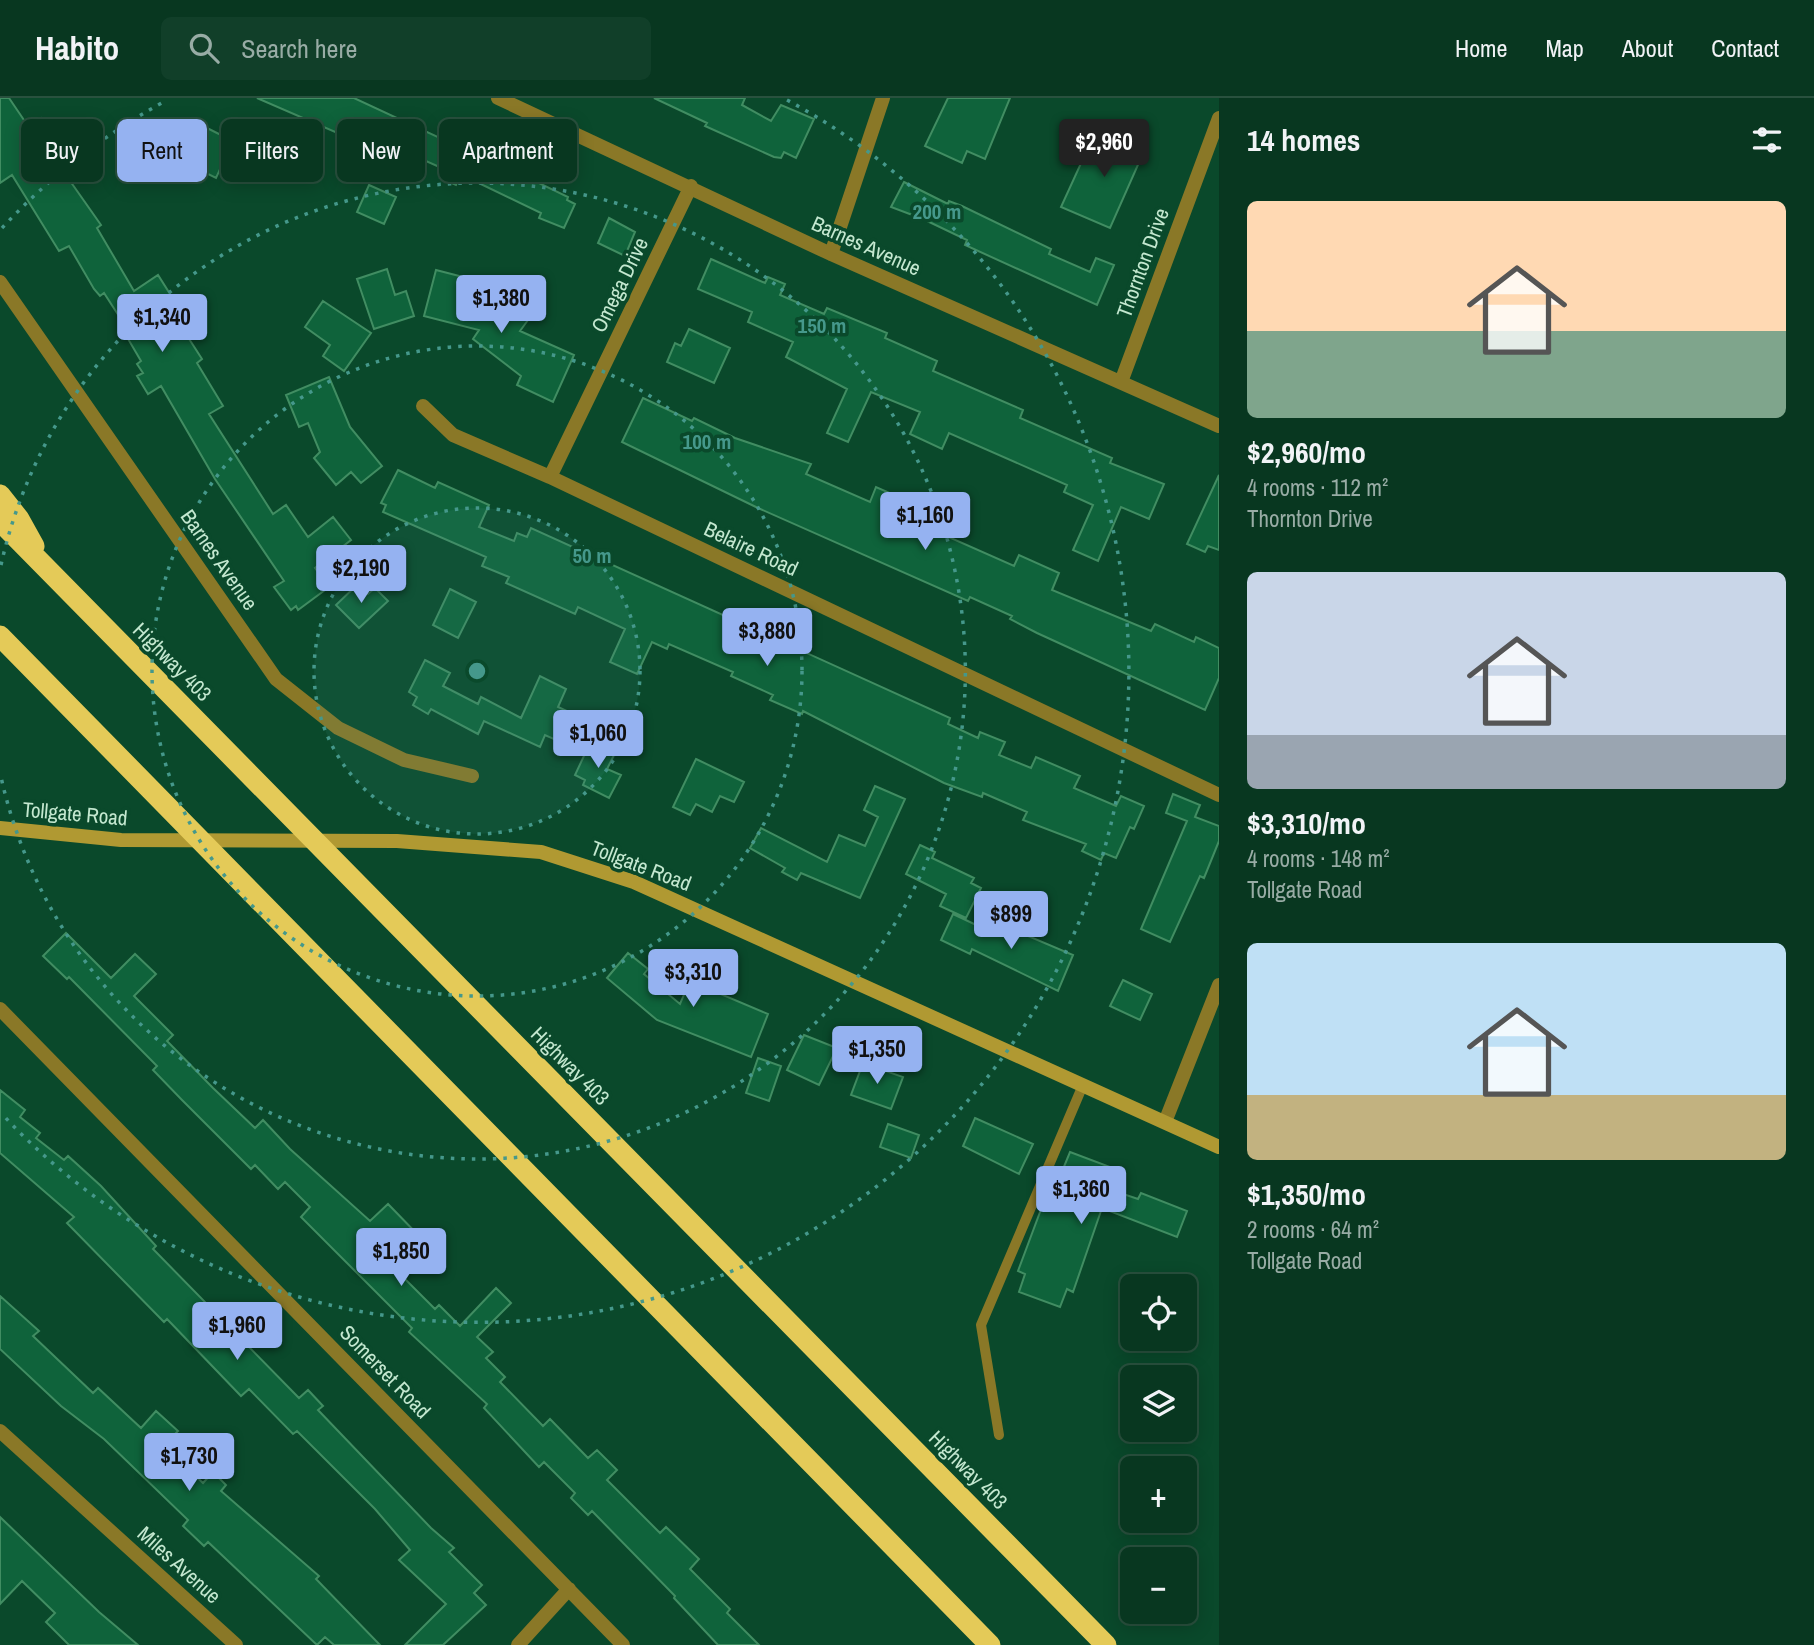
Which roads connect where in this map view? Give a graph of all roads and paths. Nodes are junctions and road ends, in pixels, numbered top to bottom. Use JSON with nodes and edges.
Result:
{"nodes":[{"id":1,"x":498,"y":98,"type":"edge"},
{"id":2,"x":883,"y":98,"type":"edge"},
{"id":3,"x":1219,"y":118,"type":"edge"},
{"id":4,"x":691,"y":186,"type":"junction"},
{"id":5,"x":831,"y":254,"type":"junction"},
{"id":6,"x":0,"y":282,"type":"edge"},
{"id":7,"x":1121,"y":382,"type":"junction"},
{"id":8,"x":423,"y":406,"type":"dead end"},
{"id":9,"x":1219,"y":426,"type":"edge"},
{"id":10,"x":550,"y":477,"type":"junction"},
{"id":11,"x":0,"y":495,"type":"edge"},
{"id":12,"x":0,"y":521,"type":"edge"},
{"id":13,"x":46,"y":570,"type":"junction"},
{"id":14,"x":0,"y":636,"type":"edge"},
{"id":15,"x":472,"y":776,"type":"dead end"},
{"id":16,"x":1219,"y":795,"type":"edge"},
{"id":17,"x":0,"y":828,"type":"edge"},
{"id":18,"x":1219,"y":985,"type":"edge"},
{"id":19,"x":0,"y":1009,"type":"edge"},
{"id":20,"x":1083,"y":1085,"type":"junction"},
{"id":21,"x":1165,"y":1122,"type":"junction"},
{"id":22,"x":1219,"y":1147,"type":"edge"},
{"id":23,"x":0,"y":1431,"type":"edge"},
{"id":24,"x":999,"y":1435,"type":"dead end"},
{"id":25,"x":569,"y":1589,"type":"junction"},
{"id":26,"x":236,"y":1645,"type":"edge"},
{"id":27,"x":518,"y":1645,"type":"edge"},
{"id":28,"x":623,"y":1645,"type":"edge"},
{"id":29,"x":990,"y":1645,"type":"edge"},
{"id":30,"x":1106,"y":1645,"type":"edge"}],
"edges":[{"from":1,"to":4,"type":"street","name":"Barnes Avenue"},
{"from":2,"to":5,"type":"street"},
{"from":3,"to":7,"type":"street","name":"Thornton Drive"},
{"from":4,"to":5,"type":"street","name":"Barnes Avenue"},
{"from":4,"to":10,"type":"street","name":"Omega Drive"},
{"from":5,"to":7,"type":"street","name":"Barnes Avenue"},
{"from":6,"to":15,"type":"street","name":"Barnes Avenue"},
{"from":7,"to":9,"type":"street","name":"Barnes Avenue"},
{"from":8,"to":10,"type":"street","name":"Belaire Road"},
{"from":10,"to":16,"type":"street","name":"Belaire Road"},
{"from":11,"to":13,"type":"highway"},
{"from":12,"to":13,"type":"highway","name":"Highway 403"},
{"from":13,"to":30,"type":"highway","name":"Highway 403"},
{"from":14,"to":29,"type":"highway"},
{"from":17,"to":20,"type":"main road","name":"Tollgate Road"},
{"from":18,"to":21,"type":"street"},
{"from":19,"to":25,"type":"street","name":"Somerset Road"},
{"from":20,"to":21,"type":"main road","name":"Tollgate Road"},
{"from":20,"to":24,"type":"lane"},
{"from":21,"to":22,"type":"main road","name":"Tollgate Road"},
{"from":23,"to":26,"type":"street","name":"Miles Avenue"},
{"from":25,"to":27,"type":"street"},
{"from":25,"to":28,"type":"street","name":"Somerset Road"}]}
